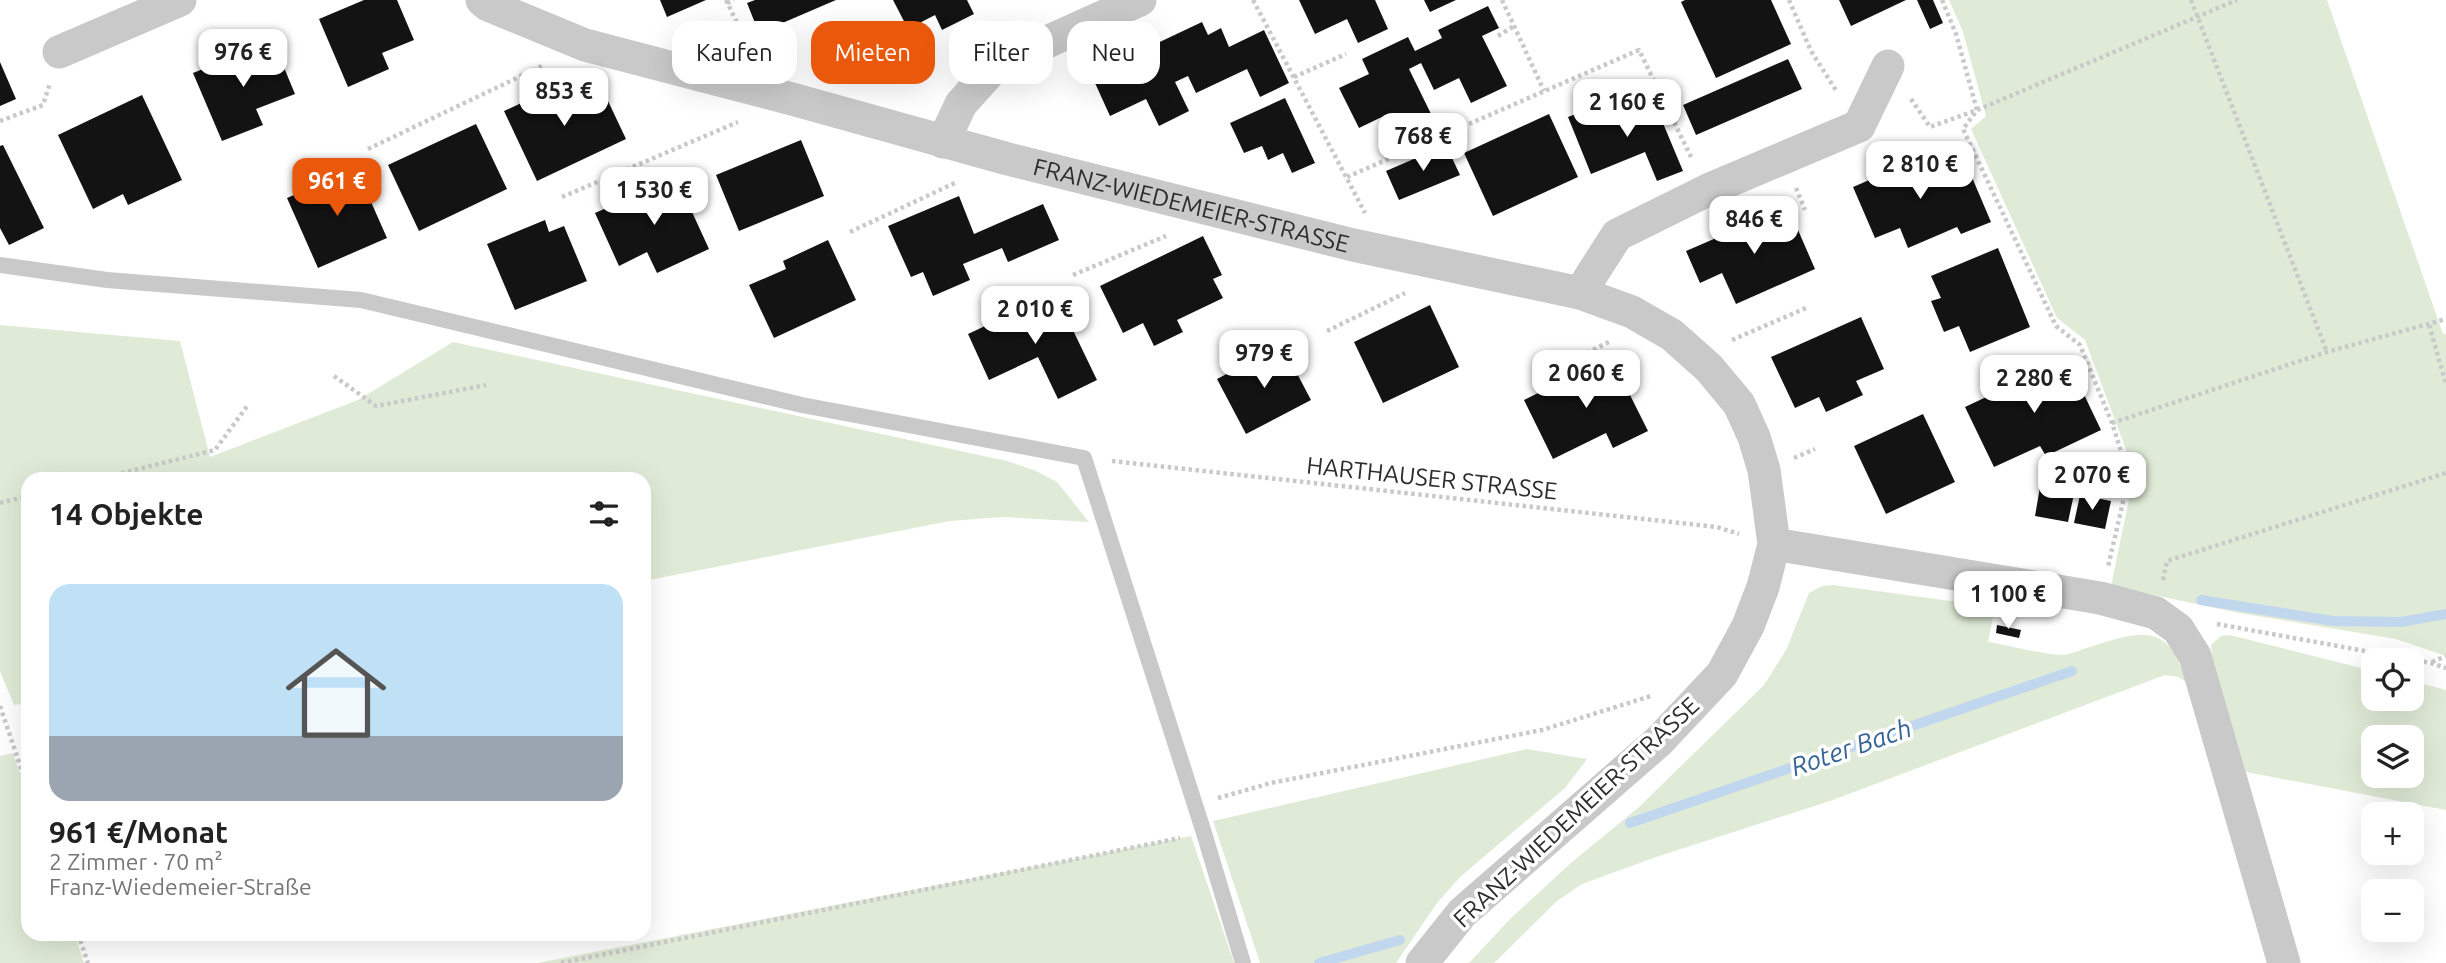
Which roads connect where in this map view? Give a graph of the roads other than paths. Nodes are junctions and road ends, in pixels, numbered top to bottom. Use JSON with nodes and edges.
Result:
{"nodes":[{"id":1,"x":180,"y":0,"type":"edge"},
{"id":2,"x":482,"y":0,"type":"edge"},
{"id":3,"x":1140,"y":0,"type":"edge"},
{"id":4,"x":59,"y":52,"type":"road end"},
{"id":5,"x":1888,"y":66,"type":"road end"},
{"id":6,"x":943,"y":142,"type":"junction"},
{"id":7,"x":0,"y":265,"type":"edge"},
{"id":8,"x":1580,"y":293,"type":"junction"},
{"id":9,"x":1774,"y":544,"type":"junction"},
{"id":10,"x":1243,"y":963,"type":"edge"},
{"id":11,"x":1422,"y":963,"type":"edge"},
{"id":12,"x":2284,"y":963,"type":"edge"}],
"edges":[{"from":1,"to":4,"type":"street"},
{"from":2,"to":6,"type":"street","name":"FRANZ-WIEDEMEIER-STRASSE"},
{"from":3,"to":6,"type":"street"},
{"from":5,"to":8,"type":"street"},
{"from":6,"to":8,"type":"street","name":"FRANZ-WIEDEMEIER-STRASSE"},
{"from":7,"to":10,"type":"lane"},
{"from":8,"to":9,"type":"street","name":"FRANZ-WIEDEMEIER-STRASSE"},
{"from":9,"to":11,"type":"street","name":"FRANZ-WIEDEMEIER-STRASSE"},
{"from":9,"to":12,"type":"street"}]}
